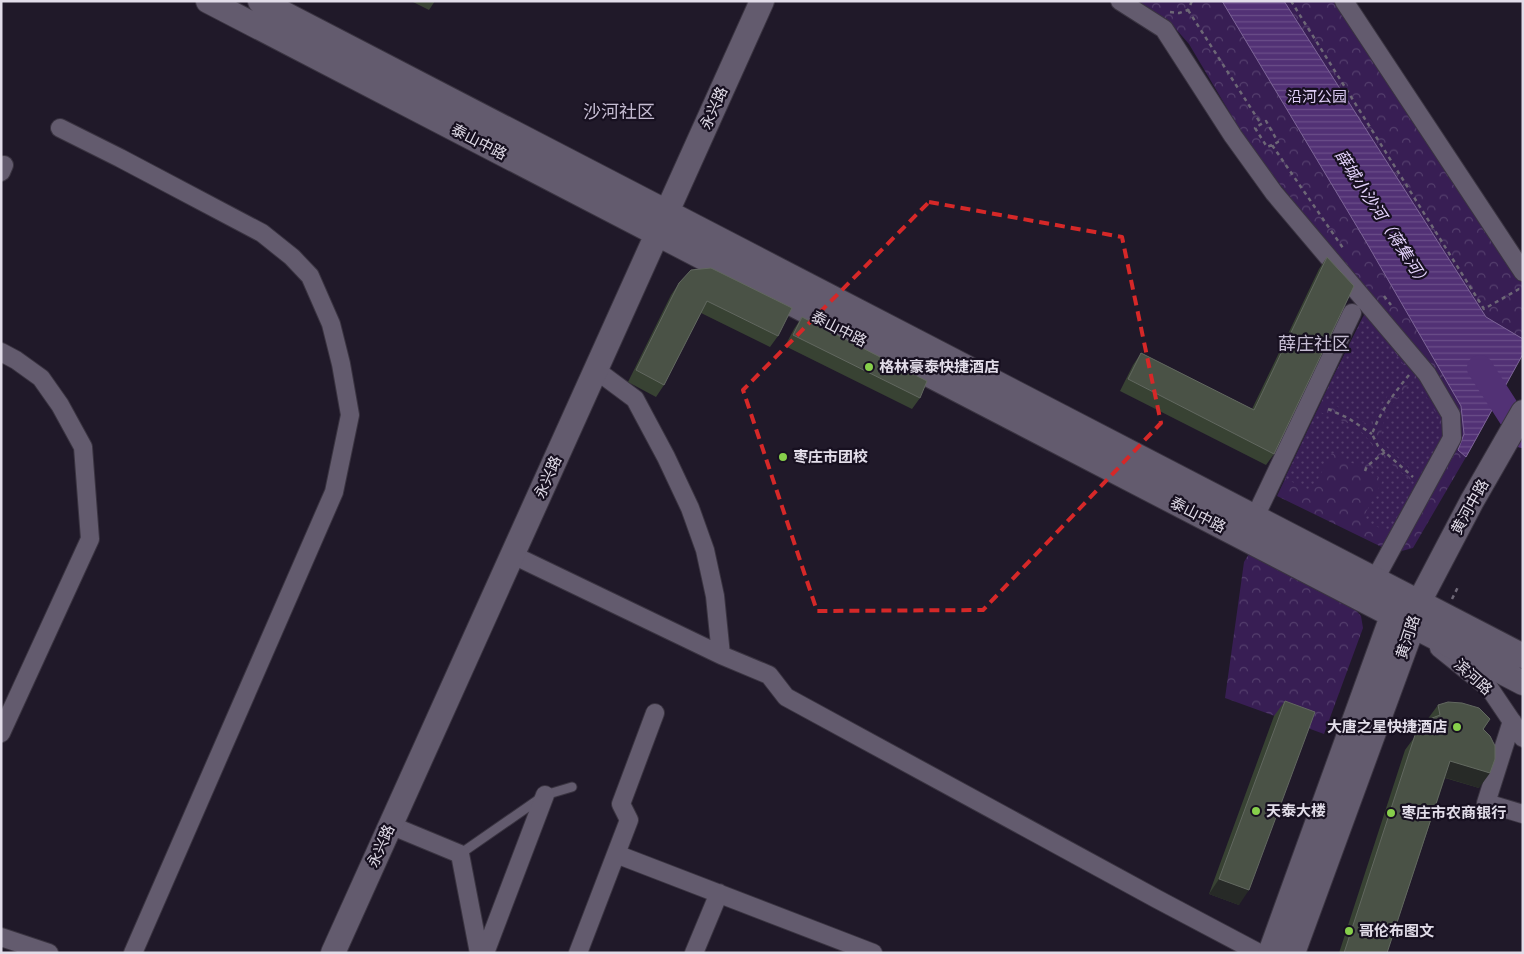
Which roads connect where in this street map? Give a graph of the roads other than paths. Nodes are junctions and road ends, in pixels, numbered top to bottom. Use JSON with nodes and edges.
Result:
{"nodes":[{"id":1,"x":208,"y":1,"type":"edge"},
{"id":2,"x":260,"y":1,"type":"edge"},
{"id":3,"x":762,"y":1,"type":"edge"},
{"id":4,"x":1120,"y":1,"type":"edge"},
{"id":5,"x":1344,"y":1,"type":"edge"},
{"id":6,"x":60,"y":128,"type":"dead end"},
{"id":7,"x":666,"y":212,"type":"junction"},
{"id":8,"x":657,"y":234,"type":"junction"},
{"id":9,"x":1523,"y":272,"type":"edge"},
{"id":10,"x":1352,"y":313,"type":"dead end"},
{"id":11,"x":1,"y":352,"type":"edge"},
{"id":12,"x":596,"y":370,"type":"junction"},
{"id":13,"x":1523,"y":412,"type":"edge"},
{"id":14,"x":1254,"y":517,"type":"junction"},
{"id":15,"x":513,"y":554,"type":"junction"},
{"id":16,"x":1376,"y":579,"type":"junction"},
{"id":17,"x":1419,"y":602,"type":"junction"},
{"id":18,"x":1392,"y":616,"type":"junction"},
{"id":19,"x":1413,"y":626,"type":"junction"},
{"id":20,"x":722,"y":654,"type":"junction"},
{"id":21,"x":1523,"y":656,"type":"edge"},
{"id":22,"x":1523,"y":683,"type":"edge"},
{"id":23,"x":655,"y":713,"type":"dead end"},
{"id":24,"x":1512,"y":721,"type":"junction"},
{"id":25,"x":1,"y":733,"type":"edge"},
{"id":26,"x":1523,"y":738,"type":"edge"},
{"id":27,"x":572,"y":787,"type":"dead end"},
{"id":28,"x":545,"y":795,"type":"junction"},
{"id":29,"x":1523,"y":814,"type":"edge"},
{"id":30,"x":390,"y":825,"type":"junction"},
{"id":31,"x":460,"y":854,"type":"junction"},
{"id":32,"x":616,"y":854,"type":"junction"},
{"id":33,"x":719,"y":893,"type":"junction"},
{"id":34,"x":1,"y":937,"type":"edge"},
{"id":35,"x":49,"y":953,"type":"edge"},
{"id":36,"x":133,"y":953,"type":"edge"},
{"id":37,"x":333,"y":953,"type":"edge"},
{"id":38,"x":479,"y":953,"type":"edge"},
{"id":39,"x":485,"y":953,"type":"edge"},
{"id":40,"x":578,"y":953,"type":"edge"},
{"id":41,"x":694,"y":953,"type":"edge"},
{"id":42,"x":873,"y":953,"type":"edge"},
{"id":43,"x":1259,"y":953,"type":"edge"},
{"id":44,"x":1270,"y":953,"type":"edge"},
{"id":45,"x":1293,"y":953,"type":"edge"}],
"edges":[{"from":1,"to":8,"type":"main road","name":"泰山中路"},
{"from":2,"to":7,"type":"main road","name":"泰山中路"},
{"from":3,"to":7,"type":"main road","name":"永兴路"},
{"from":4,"to":16,"type":"street"},
{"from":5,"to":9,"type":"street"},
{"from":6,"to":36,"type":"street"},
{"from":7,"to":8,"type":"main road","name":"永兴路"},
{"from":7,"to":14,"type":"main road","name":"泰山中路"},
{"from":8,"to":12,"type":"main road","name":"永兴路"},
{"from":8,"to":18,"type":"main road","name":"泰山中路"},
{"from":10,"to":14,"type":"street"},
{"from":11,"to":25,"type":"street"},
{"from":12,"to":15,"type":"main road","name":"永兴路"},
{"from":12,"to":20,"type":"street"},
{"from":13,"to":17,"type":"main road","name":"黄河中路"},
{"from":14,"to":16,"type":"main road","name":"泰山中路"},
{"from":15,"to":20,"type":"street"},
{"from":15,"to":30,"type":"main road","name":"永兴路"},
{"from":16,"to":17,"type":"main road","name":"泰山中路"},
{"from":17,"to":18,"type":"main road","name":"黄河路"},
{"from":17,"to":19,"type":"main road","name":"黄河路"},
{"from":17,"to":21,"type":"main road","name":"泰山中路"},
{"from":18,"to":19,"type":"main road","name":"泰山中路"},
{"from":18,"to":44,"type":"main road","name":"黄河路"},
{"from":19,"to":22,"type":"main road","name":"泰山中路"},
{"from":19,"to":24,"type":"street","name":"滨河路"},
{"from":19,"to":45,"type":"main road","name":"黄河路"},
{"from":20,"to":43,"type":"street"},
{"from":23,"to":32,"type":"street"},
{"from":24,"to":26,"type":"street","name":"滨河路"},
{"from":24,"to":29,"type":"street"},
{"from":27,"to":28,"type":"lane"},
{"from":28,"to":31,"type":"lane"},
{"from":28,"to":39,"type":"street"},
{"from":30,"to":31,"type":"street"},
{"from":30,"to":37,"type":"main road","name":"永兴路"},
{"from":31,"to":38,"type":"street"},
{"from":32,"to":33,"type":"street"},
{"from":32,"to":40,"type":"street"},
{"from":33,"to":41,"type":"street"},
{"from":33,"to":42,"type":"street"},
{"from":34,"to":35,"type":"street"}]}
